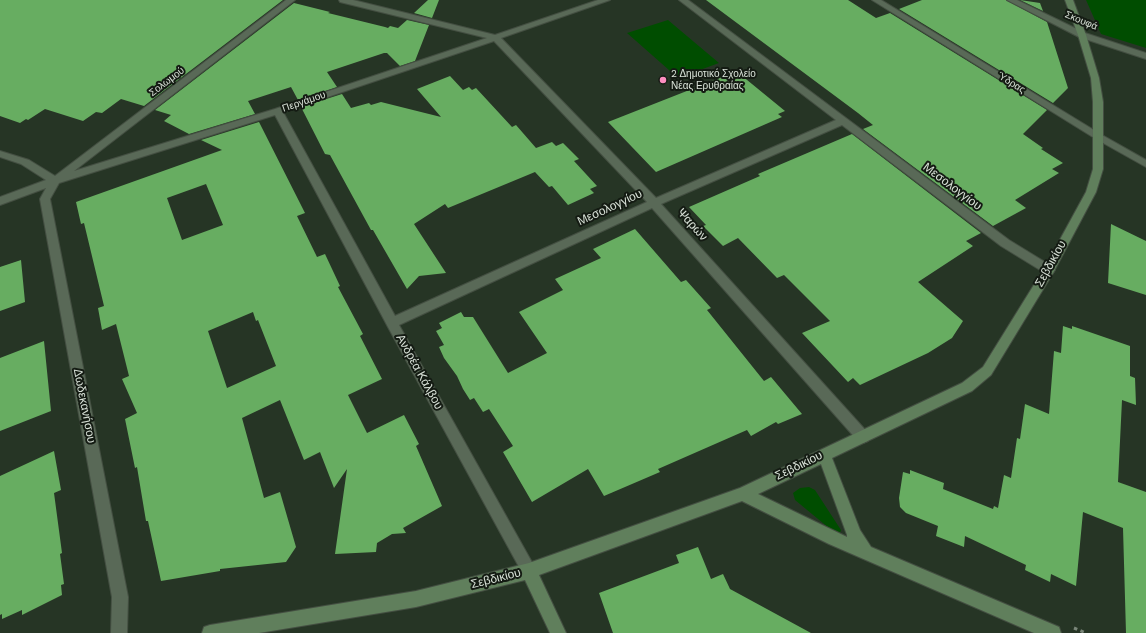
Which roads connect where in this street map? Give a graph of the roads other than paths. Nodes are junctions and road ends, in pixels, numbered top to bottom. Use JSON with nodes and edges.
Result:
{"nodes":[{"id":1,"x":291,"y":0,"type":"edge"},
{"id":2,"x":343,"y":0,"type":"edge"},
{"id":3,"x":606,"y":0,"type":"edge"},
{"id":4,"x":683,"y":0,"type":"edge"},
{"id":5,"x":876,"y":0,"type":"edge"},
{"id":6,"x":1011,"y":0,"type":"edge"},
{"id":7,"x":1069,"y":0,"type":"edge"},
{"id":8,"x":1082,"y":35,"type":"junction"},
{"id":9,"x":494,"y":37,"type":"junction"},
{"id":10,"x":1146,"y":56,"type":"edge"},
{"id":11,"x":278,"y":111,"type":"junction"},
{"id":12,"x":842,"y":121,"type":"junction"},
{"id":13,"x":1099,"y":137,"type":"junction"},
{"id":14,"x":0,"y":154,"type":"edge"},
{"id":15,"x":1146,"y":164,"type":"edge"},
{"id":16,"x":55,"y":181,"type":"junction"},
{"id":17,"x":0,"y":201,"type":"edge"},
{"id":18,"x":654,"y":202,"type":"junction"},
{"id":19,"x":1049,"y":270,"type":"junction"},
{"id":20,"x":392,"y":323,"type":"junction"},
{"id":21,"x":863,"y":437,"type":"junction"},
{"id":22,"x":824,"y":454,"type":"junction"},
{"id":23,"x":743,"y":494,"type":"junction"},
{"id":24,"x":866,"y":552,"type":"junction"},
{"id":25,"x":529,"y":571,"type":"junction"},
{"id":26,"x":119,"y":633,"type":"edge"},
{"id":27,"x":210,"y":633,"type":"edge"},
{"id":28,"x":558,"y":633,"type":"edge"},
{"id":29,"x":1052,"y":633,"type":"edge"}],
"edges":[{"from":1,"to":16,"type":"street","name":"Σολωμού"},
{"from":2,"to":9,"type":"street"},
{"from":3,"to":9,"type":"street","name":"Περγάμου"},
{"from":4,"to":12,"type":"street","name":"Μεσολογγίου"},
{"from":5,"to":13,"type":"street","name":"Ύδρας"},
{"from":6,"to":8,"type":"street","name":"Σκουφά"},
{"from":7,"to":8,"type":"street","name":"Σεβδικίου"},
{"from":8,"to":10,"type":"street","name":"Σκουφά"},
{"from":8,"to":13,"type":"street","name":"Σεβδικίου"},
{"from":9,"to":11,"type":"street","name":"Περγάμου"},
{"from":9,"to":18,"type":"street","name":"Ψαρών"},
{"from":11,"to":16,"type":"street","name":"Περγάμου"},
{"from":11,"to":20,"type":"street","name":"Ανδρέα Κάλβου"},
{"from":12,"to":18,"type":"street","name":"Μεσολογγίου"},
{"from":12,"to":19,"type":"street","name":"Μεσολογγίου"},
{"from":13,"to":15,"type":"street","name":"Ύδρας"},
{"from":13,"to":19,"type":"street","name":"Σεβδικίου"},
{"from":14,"to":16,"type":"street"},
{"from":16,"to":17,"type":"street","name":"Περγάμου"},
{"from":16,"to":26,"type":"street","name":"Δωδεκανήσου"},
{"from":18,"to":20,"type":"street","name":"Μεσολογγίου"},
{"from":18,"to":21,"type":"street","name":"Ψαρών"},
{"from":19,"to":21,"type":"street","name":"Σεβδικίου"},
{"from":20,"to":25,"type":"street","name":"Ανδρέα Κάλβου"},
{"from":21,"to":22,"type":"street","name":"Σεβδικίου"},
{"from":22,"to":23,"type":"street","name":"Σεβδικίου"},
{"from":22,"to":24,"type":"street"},
{"from":23,"to":24,"type":"street"},
{"from":23,"to":25,"type":"street","name":"Σεβδικίου"},
{"from":24,"to":29,"type":"street"},
{"from":25,"to":27,"type":"street","name":"Σεβδικίου"},
{"from":25,"to":28,"type":"street","name":"Ανδρέα Κάλβου"}]}
